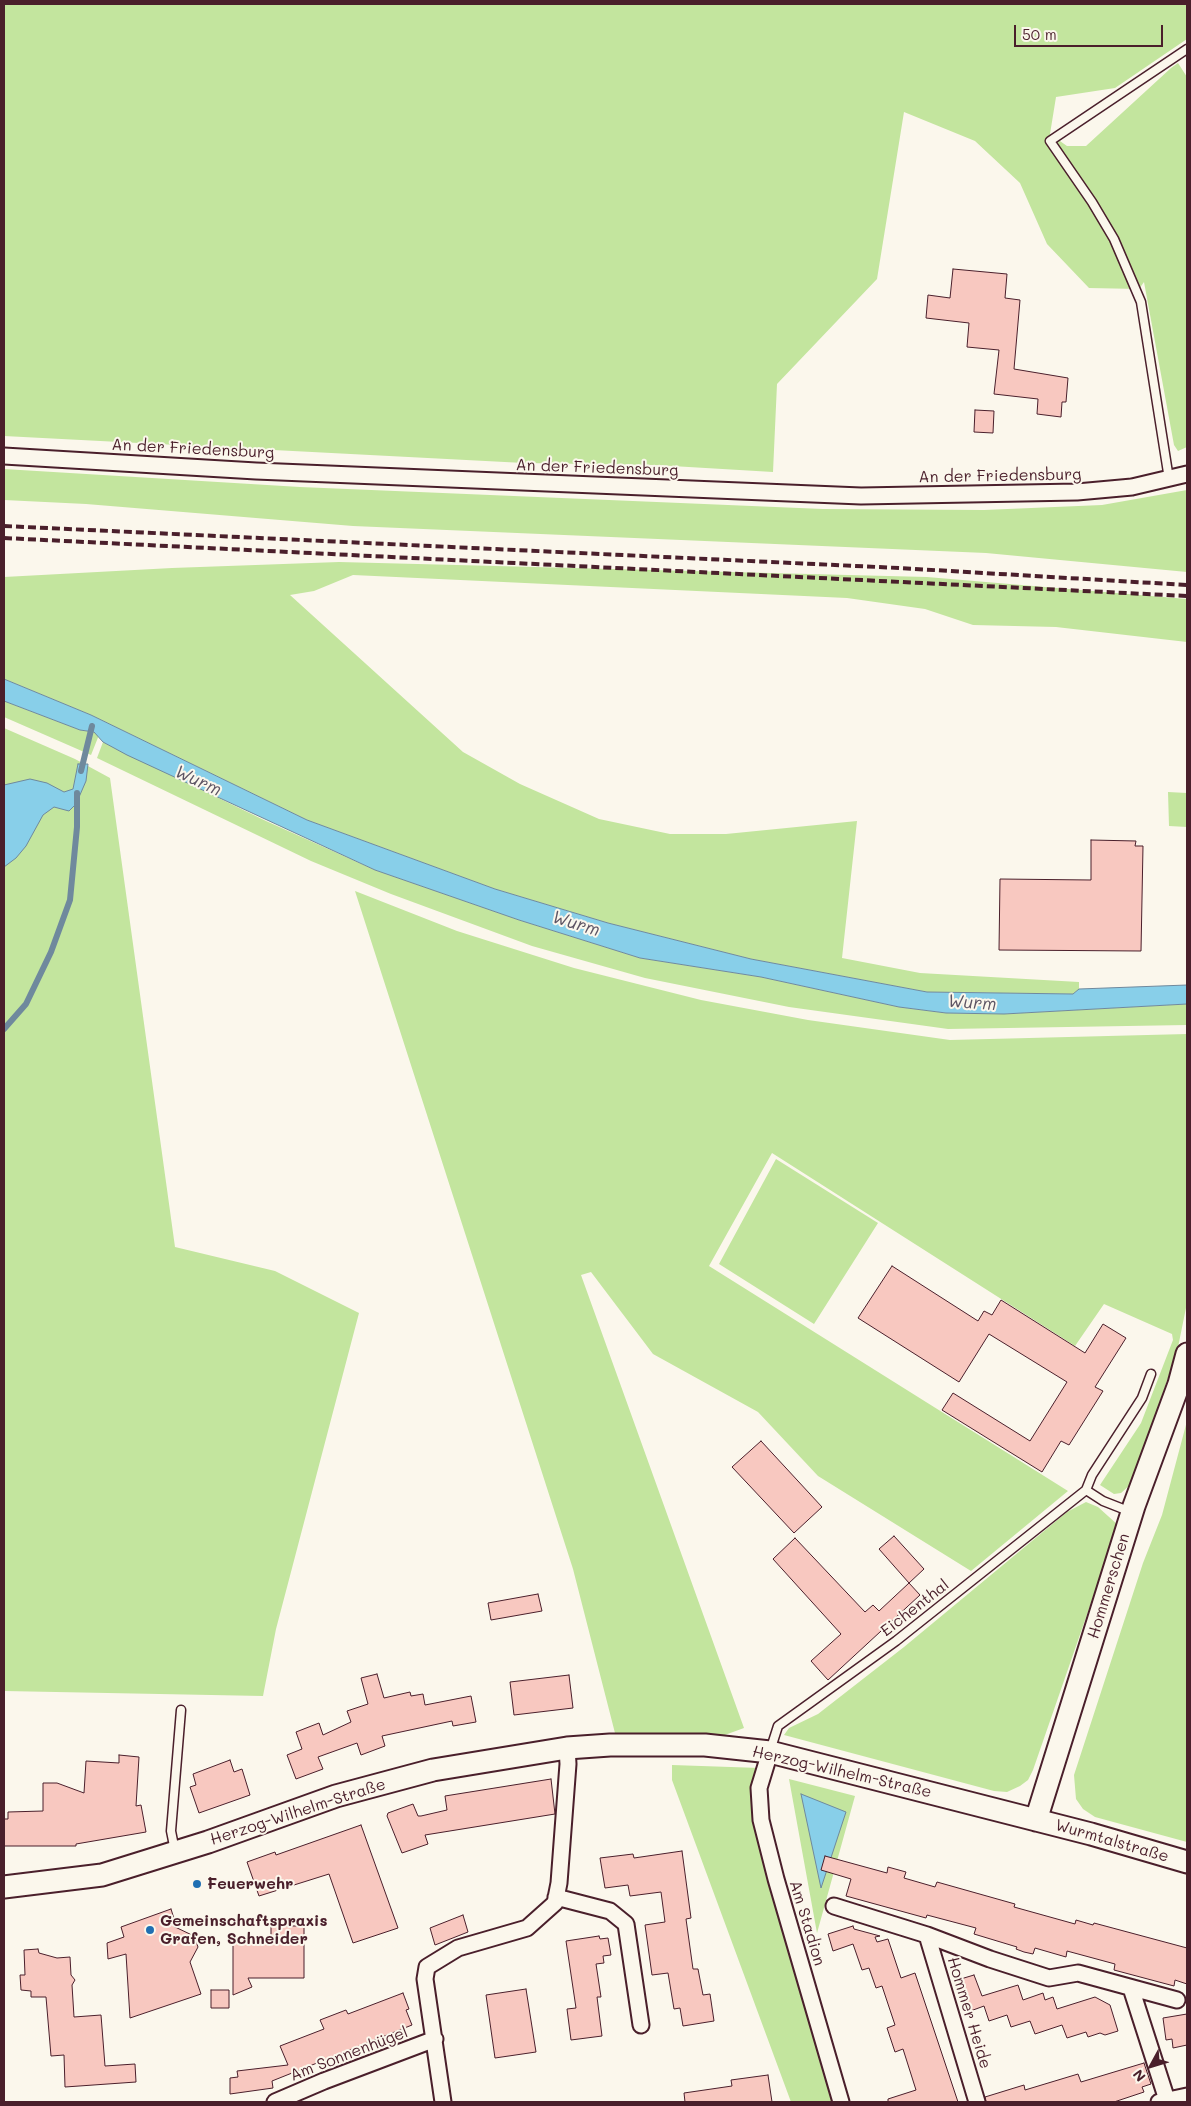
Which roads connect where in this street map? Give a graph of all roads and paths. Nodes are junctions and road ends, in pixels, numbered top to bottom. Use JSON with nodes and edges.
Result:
{"nodes":[{"id":1,"x":1187,"y":48,"type":"edge"},
{"id":2,"x":4,"y":456,"type":"edge"},
{"id":3,"x":1187,"y":474,"type":"edge"},
{"id":4,"x":1169,"y":479,"type":"junction"},
{"id":5,"x":1187,"y":1354,"type":"edge"},
{"id":6,"x":1151,"y":1374,"type":"dead end"},
{"id":7,"x":1086,"y":1490,"type":"junction"},
{"id":8,"x":1132,"y":1513,"type":"junction"},
{"id":9,"x":181,"y":1710,"type":"dead end"},
{"id":10,"x":567,"y":1748,"type":"junction"},
{"id":11,"x":770,"y":1752,"type":"junction"},
{"id":12,"x":1036,"y":1820,"type":"junction"},
{"id":13,"x":175,"y":1853,"type":"junction"},
{"id":14,"x":1187,"y":1862,"type":"edge"},
{"id":15,"x":4,"y":1887,"type":"edge"},
{"id":16,"x":556,"y":1897,"type":"junction"},
{"id":17,"x":834,"y":1906,"type":"dead end"},
{"id":18,"x":927,"y":1935,"type":"junction"},
{"id":19,"x":1131,"y":1988,"type":"junction"},
{"id":20,"x":1177,"y":2000,"type":"dead end"},
{"id":21,"x":640,"y":2025,"type":"dead end"},
{"id":22,"x":435,"y":2039,"type":"junction"},
{"id":23,"x":1187,"y":2096,"type":"edge"},
{"id":24,"x":1163,"y":2101,"type":"edge"},
{"id":25,"x":276,"y":2102,"type":"edge"},
{"id":26,"x":443,"y":2102,"type":"edge"},
{"id":27,"x":841,"y":2102,"type":"edge"},
{"id":28,"x":977,"y":2102,"type":"edge"}],
"edges":[{"from":1,"to":4,"type":"lane"},
{"from":2,"to":4,"type":"street","name":"An der Friedensburg"},
{"from":3,"to":4,"type":"street","name":"An der Friedensburg"},
{"from":5,"to":8,"type":"main road","name":"Hommerschen"},
{"from":6,"to":7,"type":"lane","name":"Eichenthal"},
{"from":7,"to":8,"type":"lane"},
{"from":7,"to":11,"type":"lane","name":"Eichenthal"},
{"from":8,"to":12,"type":"main road","name":"Hommerschen"},
{"from":9,"to":13,"type":"lane"},
{"from":10,"to":11,"type":"main road","name":"Herzog-Wilhelm-Straße"},
{"from":10,"to":13,"type":"main road","name":"Herzog-Wilhelm-Straße"},
{"from":10,"to":16,"type":"street"},
{"from":11,"to":12,"type":"main road","name":"Herzog-Wilhelm-Straße"},
{"from":11,"to":27,"type":"street","name":"Am Stadion"},
{"from":12,"to":14,"type":"main road","name":"Wurmtalstraße"},
{"from":13,"to":15,"type":"main road","name":"Herzog-Wilhelm-Straße"},
{"from":16,"to":21,"type":"street"},
{"from":16,"to":22,"type":"street","name":"Am Sonnenhügel"},
{"from":17,"to":18,"type":"street","name":"Hommer Heide"},
{"from":18,"to":19,"type":"street","name":"Hommer Heide"},
{"from":18,"to":28,"type":"street","name":"Hommer Heide"},
{"from":19,"to":20,"type":"street","name":"Hommer Heide"},
{"from":19,"to":24,"type":"street"},
{"from":22,"to":25,"type":"street","name":"Am Sonnenhügel"},
{"from":22,"to":26,"type":"street","name":"Am Sonnenhügel"},
{"from":23,"to":24,"type":"street"}]}
